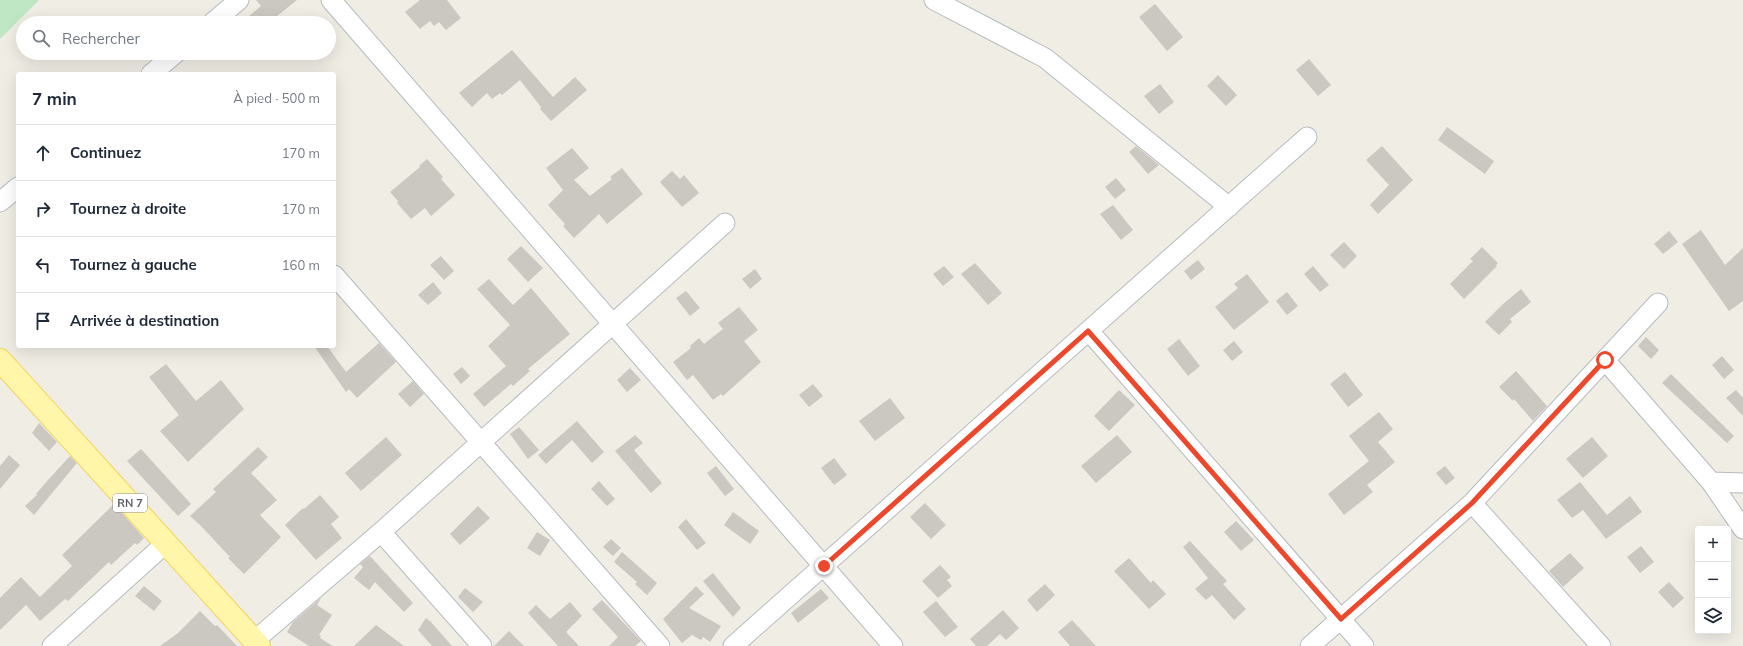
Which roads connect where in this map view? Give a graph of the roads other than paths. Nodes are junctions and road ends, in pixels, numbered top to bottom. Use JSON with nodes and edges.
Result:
{"nodes":[{"id":1,"x":239,"y":0,"type":"edge"},
{"id":2,"x":331,"y":0,"type":"edge"},
{"id":3,"x":934,"y":0,"type":"edge"},
{"id":4,"x":220,"y":16,"type":"edge"},
{"id":5,"x":169,"y":60,"type":"edge"},
{"id":6,"x":156,"y":72,"type":"edge"},
{"id":7,"x":1307,"y":138,"type":"dead end"},
{"id":8,"x":16,"y":189,"type":"edge"},
{"id":9,"x":0,"y":202,"type":"edge"},
{"id":10,"x":1229,"y":207,"type":"junction"},
{"id":11,"x":725,"y":223,"type":"dead end"},
{"id":12,"x":336,"y":277,"type":"edge"},
{"id":13,"x":1658,"y":303,"type":"dead end"},
{"id":14,"x":613,"y":324,"type":"junction"},
{"id":15,"x":1088,"y":331,"type":"junction"},
{"id":16,"x":0,"y":360,"type":"edge"},
{"id":17,"x":1605,"y":360,"type":"junction"},
{"id":18,"x":481,"y":442,"type":"junction"},
{"id":19,"x":1711,"y":482,"type":"junction"},
{"id":20,"x":1743,"y":483,"type":"edge"},
{"id":21,"x":1472,"y":503,"type":"junction"},
{"id":22,"x":1743,"y":530,"type":"edge"},
{"id":23,"x":381,"y":532,"type":"junction"},
{"id":24,"x":166,"y":544,"type":"junction"},
{"id":25,"x":824,"y":566,"type":"junction"},
{"id":26,"x":1341,"y":619,"type":"junction"},
{"id":27,"x":257,"y":643,"type":"edge"},
{"id":28,"x":52,"y":646,"type":"edge"},
{"id":29,"x":482,"y":646,"type":"edge"},
{"id":30,"x":660,"y":646,"type":"edge"},
{"id":31,"x":733,"y":646,"type":"edge"},
{"id":32,"x":893,"y":646,"type":"edge"},
{"id":33,"x":1310,"y":646,"type":"edge"},
{"id":34,"x":1364,"y":646,"type":"edge"},
{"id":35,"x":1601,"y":646,"type":"edge"}],
"edges":[{"from":1,"to":4,"type":"street"},
{"from":2,"to":14,"type":"street"},
{"from":3,"to":10,"type":"street"},
{"from":5,"to":6,"type":"street"},
{"from":7,"to":10,"type":"street"},
{"from":8,"to":9,"type":"street"},
{"from":10,"to":15,"type":"street"},
{"from":11,"to":14,"type":"street"},
{"from":12,"to":18,"type":"street"},
{"from":13,"to":17,"type":"street"},
{"from":14,"to":18,"type":"street"},
{"from":14,"to":25,"type":"street"},
{"from":15,"to":25,"type":"street"},
{"from":15,"to":26,"type":"street"},
{"from":16,"to":24,"type":"main road","number":"RN 7"},
{"from":17,"to":19,"type":"street"},
{"from":17,"to":21,"type":"street"},
{"from":18,"to":23,"type":"street"},
{"from":18,"to":30,"type":"street"},
{"from":19,"to":20,"type":"street"},
{"from":19,"to":22,"type":"street"},
{"from":21,"to":26,"type":"street"},
{"from":21,"to":35,"type":"street"},
{"from":23,"to":27,"type":"street"},
{"from":23,"to":29,"type":"street"},
{"from":24,"to":27,"type":"main road","number":"RN 7"},
{"from":24,"to":28,"type":"street"},
{"from":25,"to":31,"type":"street"},
{"from":25,"to":32,"type":"street"},
{"from":26,"to":33,"type":"street"},
{"from":26,"to":34,"type":"street"}]}
